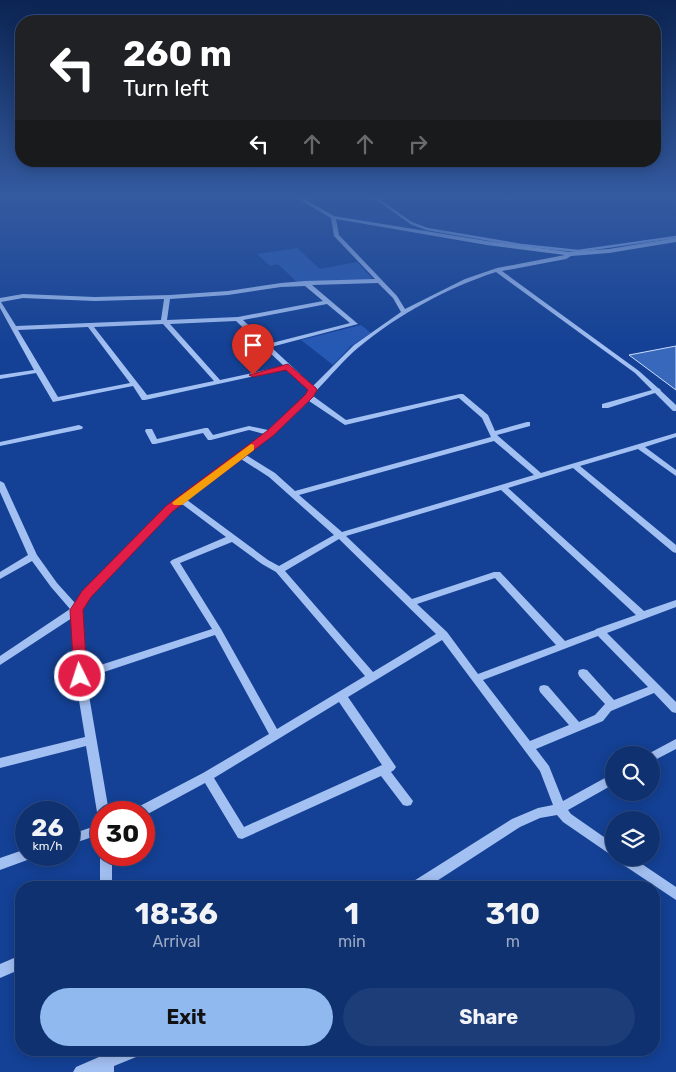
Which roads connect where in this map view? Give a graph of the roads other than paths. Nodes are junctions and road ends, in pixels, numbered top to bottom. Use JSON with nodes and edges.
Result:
{"nodes":[{"id":1,"x":346,"y":246,"type":"edge"},
{"id":2,"x":510,"y":246,"type":"edge"},
{"id":3,"x":639,"y":246,"type":"edge"},
{"id":4,"x":569,"y":254,"type":"junction"},
{"id":5,"x":497,"y":270,"type":"junction"},
{"id":6,"x":378,"y":281,"type":"junction"},
{"id":7,"x":305,"y":283,"type":"junction"},
{"id":8,"x":167,"y":297,"type":"junction"},
{"id":9,"x":0,"y":301,"type":"edge"},
{"id":10,"x":326,"y":302,"type":"junction"},
{"id":11,"x":404,"y":312,"type":"junction"},
{"id":12,"x":238,"y":319,"type":"junction"},
{"id":13,"x":164,"y":321,"type":"junction"},
{"id":14,"x":90,"y":325,"type":"junction"},
{"id":15,"x":16,"y":328,"type":"junction"},
{"id":16,"x":268,"y":346,"type":"junction"},
{"id":17,"x":288,"y":367,"type":"junction"},
{"id":18,"x":38,"y":371,"type":"junction"},
{"id":19,"x":0,"y":377,"type":"edge"},
{"id":20,"x":219,"y":383,"type":"junction"},
{"id":21,"x":134,"y":384,"type":"junction"},
{"id":22,"x":658,"y":390,"type":"junction"},
{"id":23,"x":311,"y":393,"type":"junction"},
{"id":24,"x":604,"y":406,"type":"dead end"},
{"id":25,"x":676,"y":408,"type":"edge"},
{"id":26,"x":527,"y":424,"type":"dead end"},
{"id":27,"x":79,"y":428,"type":"dead end"},
{"id":28,"x":149,"y":431,"type":"dead end"},
{"id":29,"x":270,"y":433,"type":"junction"},
{"id":30,"x":676,"y":435,"type":"edge"},
{"id":31,"x":494,"y":436,"type":"junction"},
{"id":32,"x":0,"y":444,"type":"edge"},
{"id":33,"x":639,"y":446,"type":"junction"},
{"id":34,"x":241,"y":455,"type":"junction"},
{"id":35,"x":574,"y":465,"type":"junction"},
{"id":36,"x":676,"y":474,"type":"edge"},
{"id":37,"x":539,"y":476,"type":"junction"},
{"id":38,"x":0,"y":483,"type":"edge"},
{"id":39,"x":502,"y":486,"type":"junction"},
{"id":40,"x":293,"y":494,"type":"junction"},
{"id":41,"x":182,"y":500,"type":"junction"},
{"id":42,"x":340,"y":535,"type":"junction"},
{"id":43,"x":232,"y":538,"type":"junction"},
{"id":44,"x":676,"y":550,"type":"edge"},
{"id":45,"x":33,"y":556,"type":"junction"},
{"id":46,"x":279,"y":570,"type":"junction"},
{"id":47,"x":0,"y":576,"type":"edge"},
{"id":48,"x":676,"y":602,"type":"edge"},
{"id":49,"x":412,"y":603,"type":"junction"},
{"id":50,"x":76,"y":610,"type":"junction"},
{"id":51,"x":642,"y":616,"type":"junction"},
{"id":52,"x":218,"y":631,"type":"junction"},
{"id":53,"x":599,"y":631,"type":"junction"},
{"id":54,"x":443,"y":635,"type":"junction"},
{"id":55,"x":562,"y":645,"type":"junction"},
{"id":56,"x":0,"y":661,"type":"edge"},
{"id":57,"x":583,"y":673,"type":"dead end"},
{"id":58,"x":80,"y":676,"type":"junction"},
{"id":59,"x":371,"y":676,"type":"junction"},
{"id":60,"x":476,"y":679,"type":"junction"},
{"id":61,"x":655,"y":688,"type":"junction"},
{"id":62,"x":544,"y":689,"type":"dead end"},
{"id":63,"x":341,"y":696,"type":"junction"},
{"id":64,"x":613,"y":706,"type":"junction"},
{"id":65,"x":676,"y":709,"type":"edge"},
{"id":66,"x":578,"y":726,"type":"junction"},
{"id":67,"x":275,"y":735,"type":"junction"},
{"id":68,"x":91,"y":740,"type":"junction"},
{"id":69,"x":676,"y":744,"type":"edge"},
{"id":70,"x":528,"y":747,"type":"junction"},
{"id":71,"x":660,"y":753,"type":"edge"},
{"id":72,"x":0,"y":763,"type":"edge"},
{"id":73,"x":383,"y":770,"type":"junction"},
{"id":74,"x":207,"y":776,"type":"junction"},
{"id":75,"x":605,"y":783,"type":"edge"},
{"id":76,"x":101,"y":801,"type":"edge"},
{"id":77,"x":407,"y":801,"type":"dead end"},
{"id":78,"x":155,"y":804,"type":"edge"},
{"id":79,"x":560,"y":808,"type":"junction"},
{"id":80,"x":605,"y":845,"type":"edge"},
{"id":81,"x":15,"y":859,"type":"edge"},
{"id":82,"x":0,"y":864,"type":"edge"},
{"id":83,"x":106,"y":866,"type":"edge"},
{"id":84,"x":636,"y":866,"type":"edge"},
{"id":85,"x":106,"y":881,"type":"edge"},
{"id":86,"x":425,"y":881,"type":"edge"},
{"id":87,"x":657,"y":881,"type":"edge"},
{"id":88,"x":660,"y":883,"type":"edge"},
{"id":89,"x":676,"y":894,"type":"edge"},
{"id":90,"x":15,"y":965,"type":"edge"},
{"id":91,"x":0,"y":971,"type":"edge"},
{"id":92,"x":120,"y":1056,"type":"edge"},
{"id":93,"x":106,"y":1061,"type":"edge"},
{"id":94,"x":81,"y":1072,"type":"edge"}],
"edges":[{"from":1,"to":6,"type":"street"},
{"from":2,"to":4,"type":"street"},
{"from":3,"to":4,"type":"street"},
{"from":4,"to":5,"type":"street"},
{"from":5,"to":11,"type":"street"},
{"from":5,"to":22,"type":"street"},
{"from":6,"to":7,"type":"street"},
{"from":6,"to":11,"type":"street"},
{"from":7,"to":8,"type":"street"},
{"from":7,"to":10,"type":"street"},
{"from":8,"to":9,"type":"street"},
{"from":8,"to":13,"type":"street"},
{"from":9,"to":15,"type":"street"},
{"from":10,"to":12,"type":"street"},
{"from":10,"to":16,"type":"street"},
{"from":11,"to":23,"type":"street"},
{"from":12,"to":13,"type":"street"},
{"from":12,"to":16,"type":"street"},
{"from":13,"to":14,"type":"street"},
{"from":13,"to":20,"type":"street"},
{"from":14,"to":15,"type":"street"},
{"from":14,"to":21,"type":"street"},
{"from":15,"to":18,"type":"street"},
{"from":16,"to":17,"type":"street"},
{"from":17,"to":20,"type":"street"},
{"from":17,"to":23,"type":"street"},
{"from":18,"to":19,"type":"street"},
{"from":18,"to":21,"type":"street"},
{"from":20,"to":21,"type":"street"},
{"from":22,"to":24,"type":"street"},
{"from":22,"to":25,"type":"street"},
{"from":23,"to":29,"type":"street"},
{"from":23,"to":31,"type":"street"},
{"from":26,"to":31,"type":"street"},
{"from":27,"to":32,"type":"street"},
{"from":28,"to":29,"type":"street"},
{"from":29,"to":34,"type":"street"},
{"from":30,"to":33,"type":"street"},
{"from":31,"to":37,"type":"street"},
{"from":31,"to":40,"type":"street"},
{"from":33,"to":35,"type":"street"},
{"from":33,"to":36,"type":"street"},
{"from":34,"to":40,"type":"street"},
{"from":34,"to":41,"type":"street"},
{"from":35,"to":37,"type":"street"},
{"from":35,"to":44,"type":"street"},
{"from":37,"to":39,"type":"street"},
{"from":38,"to":45,"type":"street"},
{"from":39,"to":42,"type":"street"},
{"from":39,"to":51,"type":"street"},
{"from":40,"to":42,"type":"street"},
{"from":41,"to":43,"type":"street"},
{"from":41,"to":50,"type":"street"},
{"from":42,"to":46,"type":"street"},
{"from":42,"to":49,"type":"street"},
{"from":43,"to":46,"type":"street"},
{"from":43,"to":52,"type":"street"},
{"from":45,"to":47,"type":"street"},
{"from":45,"to":50,"type":"street"},
{"from":46,"to":59,"type":"street"},
{"from":48,"to":51,"type":"street"},
{"from":49,"to":54,"type":"street"},
{"from":49,"to":55,"type":"street"},
{"from":50,"to":56,"type":"street"},
{"from":50,"to":58,"type":"street"},
{"from":51,"to":53,"type":"street"},
{"from":52,"to":58,"type":"street"},
{"from":52,"to":67,"type":"street"},
{"from":53,"to":55,"type":"street"},
{"from":53,"to":61,"type":"street"},
{"from":54,"to":59,"type":"street"},
{"from":54,"to":60,"type":"street"},
{"from":55,"to":60,"type":"street"},
{"from":57,"to":64,"type":"street"},
{"from":58,"to":68,"type":"street"},
{"from":59,"to":63,"type":"street"},
{"from":60,"to":70,"type":"street"},
{"from":61,"to":64,"type":"street"},
{"from":61,"to":65,"type":"street"},
{"from":62,"to":66,"type":"street"},
{"from":63,"to":67,"type":"street"},
{"from":63,"to":73,"type":"street"},
{"from":64,"to":66,"type":"street"},
{"from":66,"to":70,"type":"street"},
{"from":67,"to":74,"type":"street"},
{"from":68,"to":72,"type":"street"},
{"from":68,"to":76,"type":"street"},
{"from":69,"to":71,"type":"street"},
{"from":70,"to":79,"type":"street"},
{"from":73,"to":74,"type":"street"},
{"from":73,"to":77,"type":"street"},
{"from":74,"to":78,"type":"street"},
{"from":75,"to":79,"type":"street"},
{"from":79,"to":80,"type":"street"},
{"from":79,"to":86,"type":"street"},
{"from":81,"to":82,"type":"street"},
{"from":83,"to":85,"type":"street"},
{"from":84,"to":87,"type":"street"},
{"from":88,"to":89,"type":"street"},
{"from":90,"to":91,"type":"street"},
{"from":92,"to":93,"type":"street"},
{"from":93,"to":94,"type":"street"}]}
